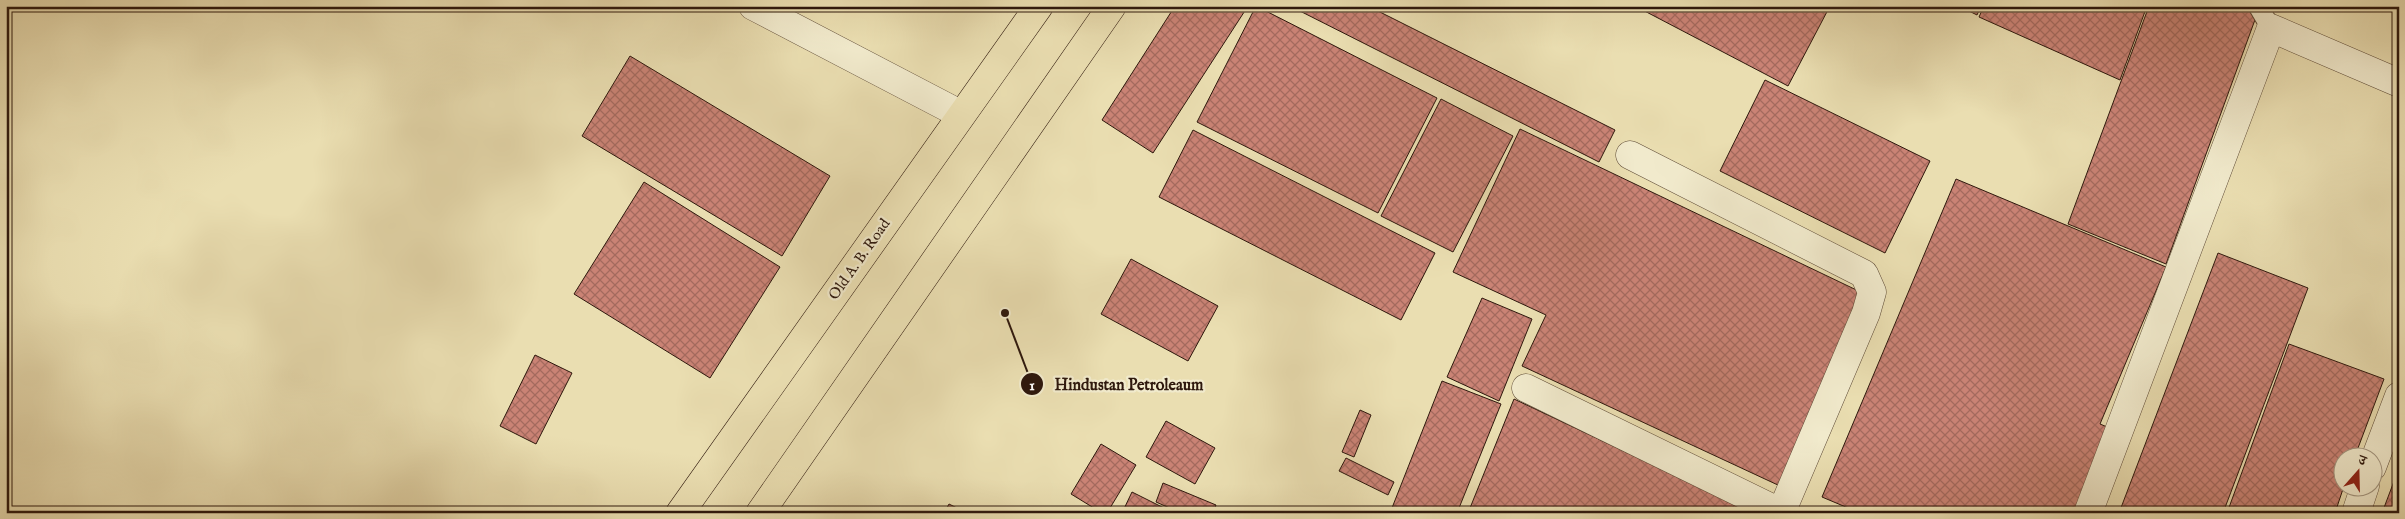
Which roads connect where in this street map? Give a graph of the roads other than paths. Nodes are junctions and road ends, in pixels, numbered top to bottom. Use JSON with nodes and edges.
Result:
{"nodes":[{"id":1,"x":753,"y":6,"type":"edge"},
{"id":2,"x":1039,"y":6,"type":"edge"},
{"id":3,"x":1112,"y":6,"type":"edge"},
{"id":4,"x":2264,"y":17,"type":"edge"},
{"id":5,"x":2399,"y":83,"type":"edge"},
{"id":6,"x":960,"y":114,"type":"junction"},
{"id":7,"x":1630,"y":155,"type":"dead end"},
{"id":8,"x":1526,"y":388,"type":"dead end"},
{"id":9,"x":2399,"y":396,"type":"edge"},
{"id":10,"x":2380,"y":446,"type":"edge"},
{"id":11,"x":2362,"y":496,"type":"edge"},
{"id":12,"x":680,"y":513,"type":"edge"},
{"id":13,"x":760,"y":513,"type":"edge"},
{"id":14,"x":1781,"y":513,"type":"edge"},
{"id":15,"x":2088,"y":513,"type":"edge"},
{"id":16,"x":2356,"y":513,"type":"edge"}],
"edges":[{"from":1,"to":6,"type":"street"},
{"from":2,"to":6,"type":"main road","name":"Old A. B. Road"},
{"from":3,"to":13,"type":"main road"},
{"from":4,"to":5,"type":"street"},
{"from":4,"to":15,"type":"street"},
{"from":6,"to":12,"type":"main road","name":"Old A. B. Road"},
{"from":7,"to":14,"type":"street"},
{"from":8,"to":14,"type":"street"},
{"from":9,"to":10,"type":"street"},
{"from":11,"to":16,"type":"street"}]}
